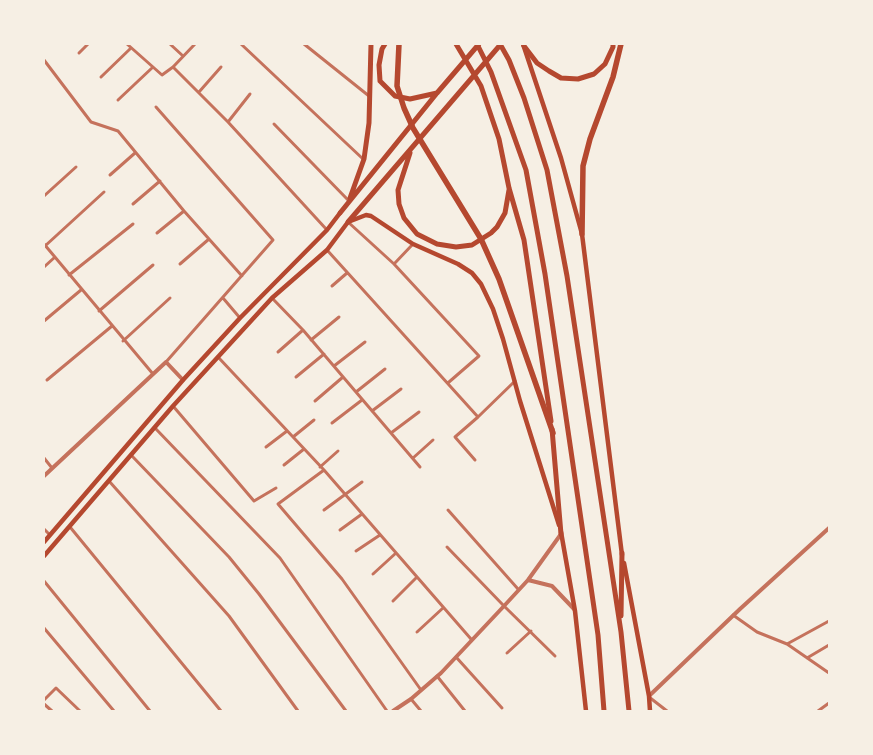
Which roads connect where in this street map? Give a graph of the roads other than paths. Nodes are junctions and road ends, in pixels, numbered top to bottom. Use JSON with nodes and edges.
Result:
{"nodes":[{"id":1,"x":88,"y":44,"type":"edge"},
{"id":2,"x":127,"y":44,"type":"edge"},
{"id":3,"x":170,"y":44,"type":"edge"},
{"id":4,"x":195,"y":44,"type":"edge"},
{"id":5,"x":241,"y":44,"type":"edge"},
{"id":6,"x":304,"y":44,"type":"edge"},
{"id":7,"x":371,"y":44,"type":"edge"},
{"id":8,"x":385,"y":44,"type":"edge"},
{"id":9,"x":399,"y":44,"type":"edge"},
{"id":10,"x":456,"y":44,"type":"edge"},
{"id":11,"x":478,"y":44,"type":"edge"},
{"id":12,"x":500,"y":44,"type":"edge"},
{"id":13,"x":613,"y":44,"type":"edge"},
{"id":14,"x":621,"y":44,"type":"edge"},
{"id":15,"x":523,"y":45,"type":"edge"},
{"id":16,"x":131,"y":48,"type":"junction"},
{"id":17,"x":79,"y":52,"type":"dead end"},
{"id":18,"x":183,"y":56,"type":"junction"},
{"id":19,"x":44,"y":60,"type":"edge"},
{"id":20,"x":173,"y":66,"type":"junction"},
{"id":21,"x":153,"y":67,"type":"junction"},
{"id":22,"x":222,"y":68,"type":"dead end"},
{"id":23,"x":101,"y":77,"type":"dead end"},
{"id":24,"x":199,"y":92,"type":"junction"},
{"id":25,"x":437,"y":93,"type":"junction"},
{"id":26,"x":250,"y":94,"type":"dead end"},
{"id":27,"x":369,"y":97,"type":"junction"},
{"id":28,"x":118,"y":100,"type":"dead end"},
{"id":29,"x":156,"y":107,"type":"dead end"},
{"id":30,"x":228,"y":122,"type":"junction"},
{"id":31,"x":274,"y":124,"type":"dead end"},
{"id":32,"x":412,"y":148,"type":"junction"},
{"id":33,"x":135,"y":153,"type":"junction"},
{"id":34,"x":364,"y":159,"type":"junction"},
{"id":35,"x":76,"y":167,"type":"dead end"},
{"id":36,"x":110,"y":175,"type":"dead end"},
{"id":37,"x":160,"y":181,"type":"junction"},
{"id":38,"x":509,"y":188,"type":"junction"},
{"id":39,"x":104,"y":192,"type":"dead end"},
{"id":40,"x":44,"y":196,"type":"edge"},
{"id":41,"x":349,"y":201,"type":"junction"},
{"id":42,"x":133,"y":204,"type":"dead end"},
{"id":43,"x":184,"y":210,"type":"junction"},
{"id":44,"x":340,"y":213,"type":"joint"},
{"id":45,"x":348,"y":222,"type":"junction"},
{"id":46,"x":133,"y":224,"type":"dead end"},
{"id":47,"x":327,"y":230,"type":"junction"},
{"id":48,"x":157,"y":233,"type":"dead end"},
{"id":49,"x":582,"y":234,"type":"junction"},
{"id":50,"x":208,"y":239,"type":"junction"},
{"id":51,"x":414,"y":244,"type":"junction"},
{"id":52,"x":44,"y":245,"type":"edge"},
{"id":53,"x":327,"y":250,"type":"junction"},
{"id":54,"x":55,"y":257,"type":"junction"},
{"id":55,"x":180,"y":264,"type":"dead end"},
{"id":56,"x":394,"y":264,"type":"junction"},
{"id":57,"x":153,"y":265,"type":"dead end"},
{"id":58,"x":44,"y":267,"type":"edge"},
{"id":59,"x":347,"y":272,"type":"junction"},
{"id":60,"x":69,"y":275,"type":"junction"},
{"id":61,"x":242,"y":276,"type":"junction"},
{"id":62,"x":332,"y":286,"type":"dead end"},
{"id":63,"x":81,"y":290,"type":"junction"},
{"id":64,"x":170,"y":298,"type":"dead end"},
{"id":65,"x":223,"y":298,"type":"junction"},
{"id":66,"x":272,"y":298,"type":"junction"},
{"id":67,"x":99,"y":311,"type":"junction"},
{"id":68,"x":240,"y":318,"type":"junction"},
{"id":69,"x":340,"y":318,"type":"dead end"},
{"id":70,"x":44,"y":321,"type":"edge"},
{"id":71,"x":112,"y":326,"type":"junction"},
{"id":72,"x":303,"y":330,"type":"junction"},
{"id":73,"x":311,"y":340,"type":"junction"},
{"id":74,"x":123,"y":341,"type":"junction"},
{"id":75,"x":364,"y":342,"type":"dead end"},
{"id":76,"x":278,"y":352,"type":"dead end"},
{"id":77,"x":324,"y":354,"type":"junction"},
{"id":78,"x":218,"y":356,"type":"junction"},
{"id":79,"x":166,"y":362,"type":"junction"},
{"id":80,"x":334,"y":366,"type":"junction"},
{"id":81,"x":385,"y":369,"type":"dead end"},
{"id":82,"x":153,"y":374,"type":"junction"},
{"id":83,"x":296,"y":377,"type":"dead end"},
{"id":84,"x":343,"y":377,"type":"junction"},
{"id":85,"x":47,"y":380,"type":"dead end"},
{"id":86,"x":183,"y":380,"type":"junction"},
{"id":87,"x":516,"y":380,"type":"junction"},
{"id":88,"x":448,"y":382,"type":"junction"},
{"id":89,"x":401,"y":389,"type":"dead end"},
{"id":90,"x":356,"y":392,"type":"junction"},
{"id":91,"x":362,"y":400,"type":"junction"},
{"id":92,"x":315,"y":401,"type":"dead end"},
{"id":93,"x":173,"y":406,"type":"junction"},
{"id":94,"x":372,"y":411,"type":"junction"},
{"id":95,"x":419,"y":412,"type":"dead end"},
{"id":96,"x":478,"y":417,"type":"junction"},
{"id":97,"x":314,"y":420,"type":"dead end"},
{"id":98,"x":332,"y":423,"type":"dead end"},
{"id":99,"x":155,"y":428,"type":"junction"},
{"id":100,"x":287,"y":431,"type":"junction"},
{"id":101,"x":391,"y":433,"type":"junction"},
{"id":102,"x":552,"y":434,"type":"junction"},
{"id":103,"x":293,"y":438,"type":"junction"},
{"id":104,"x":433,"y":440,"type":"dead end"},
{"id":105,"x":266,"y":447,"type":"dead end"},
{"id":106,"x":304,"y":449,"type":"junction"},
{"id":107,"x":338,"y":451,"type":"dead end"},
{"id":108,"x":132,"y":456,"type":"junction"},
{"id":109,"x":44,"y":458,"type":"edge"},
{"id":110,"x":412,"y":458,"type":"junction"},
{"id":111,"x":475,"y":460,"type":"dead end"},
{"id":112,"x":284,"y":465,"type":"dead end"},
{"id":113,"x":320,"y":467,"type":"junction"},
{"id":114,"x":420,"y":467,"type":"dead end"},
{"id":115,"x":52,"y":468,"type":"junction"},
{"id":116,"x":324,"y":470,"type":"junction"},
{"id":117,"x":44,"y":476,"type":"edge"},
{"id":118,"x":109,"y":481,"type":"junction"},
{"id":119,"x":362,"y":482,"type":"dead end"},
{"id":120,"x":276,"y":488,"type":"dead end"},
{"id":121,"x":345,"y":495,"type":"junction"},
{"id":122,"x":324,"y":510,"type":"dead end"},
{"id":123,"x":448,"y":510,"type":"dead end"},
{"id":124,"x":362,"y":514,"type":"junction"},
{"id":125,"x":70,"y":527,"type":"junction"},
{"id":126,"x":829,"y":528,"type":"edge"},
{"id":127,"x":44,"y":529,"type":"edge"},
{"id":128,"x":340,"y":530,"type":"dead end"},
{"id":129,"x":561,"y":534,"type":"junction"},
{"id":130,"x":50,"y":535,"type":"junction"},
{"id":131,"x":380,"y":535,"type":"junction"},
{"id":132,"x":44,"y":542,"type":"edge"},
{"id":133,"x":448,"y":547,"type":"dead end"},
{"id":134,"x":356,"y":551,"type":"dead end"},
{"id":135,"x":396,"y":553,"type":"junction"},
{"id":136,"x":622,"y":553,"type":"junction"},
{"id":137,"x":44,"y":556,"type":"edge"},
{"id":138,"x":373,"y":574,"type":"dead end"},
{"id":139,"x":417,"y":577,"type":"junction"},
{"id":140,"x":528,"y":580,"type":"junction"},
{"id":141,"x":44,"y":581,"type":"edge"},
{"id":142,"x":518,"y":589,"type":"junction"},
{"id":143,"x":393,"y":601,"type":"dead end"},
{"id":144,"x":504,"y":606,"type":"junction"},
{"id":145,"x":444,"y":608,"type":"junction"},
{"id":146,"x":574,"y":609,"type":"junction"},
{"id":147,"x":733,"y":615,"type":"junction"},
{"id":148,"x":829,"y":621,"type":"edge"},
{"id":149,"x":44,"y":628,"type":"edge"},
{"id":150,"x":531,"y":630,"type":"junction"},
{"id":151,"x":418,"y":632,"type":"dead end"},
{"id":152,"x":621,"y":632,"type":"junction"},
{"id":153,"x":471,"y":639,"type":"junction"},
{"id":154,"x":787,"y":644,"type":"junction"},
{"id":155,"x":829,"y":646,"type":"edge"},
{"id":156,"x":508,"y":653,"type":"dead end"},
{"id":157,"x":456,"y":656,"type":"junction"},
{"id":158,"x":556,"y":656,"type":"dead end"},
{"id":159,"x":807,"y":658,"type":"junction"},
{"id":160,"x":829,"y":673,"type":"edge"},
{"id":161,"x":437,"y":676,"type":"junction"},
{"id":162,"x":422,"y":690,"type":"junction"},
{"id":163,"x":649,"y":696,"type":"junction"},
{"id":164,"x":411,"y":699,"type":"junction"},
{"id":165,"x":44,"y":702,"type":"edge"},
{"id":166,"x":829,"y":703,"type":"edge"},
{"id":167,"x":502,"y":708,"type":"dead end"},
{"id":168,"x":52,"y":711,"type":"edge"},
{"id":169,"x":80,"y":711,"type":"edge"},
{"id":170,"x":114,"y":711,"type":"edge"},
{"id":171,"x":150,"y":711,"type":"edge"},
{"id":172,"x":221,"y":711,"type":"edge"},
{"id":173,"x":298,"y":711,"type":"edge"},
{"id":174,"x":346,"y":711,"type":"edge"},
{"id":175,"x":387,"y":711,"type":"edge"},
{"id":176,"x":393,"y":711,"type":"edge"},
{"id":177,"x":421,"y":711,"type":"edge"},
{"id":178,"x":465,"y":711,"type":"edge"},
{"id":179,"x":586,"y":711,"type":"edge"},
{"id":180,"x":604,"y":711,"type":"edge"},
{"id":181,"x":629,"y":711,"type":"edge"},
{"id":182,"x":650,"y":711,"type":"edge"},
{"id":183,"x":667,"y":711,"type":"edge"},
{"id":184,"x":818,"y":711,"type":"edge"}],
"edges":[{"from":1,"to":17,"type":"street"},
{"from":2,"to":16,"type":"street"},
{"from":3,"to":18,"type":"street"},
{"from":4,"to":18,"type":"street"},
{"from":5,"to":34,"type":"street"},
{"from":6,"to":27,"type":"street"},
{"from":7,"to":27,"type":"highway"},
{"from":8,"to":25,"type":"highway"},
{"from":9,"to":102,"type":"highway"},
{"from":10,"to":38,"type":"highway"},
{"from":11,"to":25,"type":"highway"},
{"from":11,"to":180,"type":"highway"},
{"from":12,"to":32,"type":"highway"},
{"from":12,"to":152,"type":"highway"},
{"from":13,"to":15,"type":"highway"},
{"from":14,"to":49,"type":"highway"},
{"from":15,"to":49,"type":"main road"},
{"from":16,"to":21,"type":"street"},
{"from":16,"to":23,"type":"street"},
{"from":18,"to":20,"type":"street"},
{"from":19,"to":33,"type":"street"},
{"from":20,"to":21,"type":"street"},
{"from":20,"to":24,"type":"street"},
{"from":21,"to":28,"type":"street"},
{"from":22,"to":24,"type":"street"},
{"from":24,"to":30,"type":"street"},
{"from":25,"to":41,"type":"highway"},
{"from":26,"to":30,"type":"street"},
{"from":27,"to":34,"type":"highway"},
{"from":29,"to":61,"type":"street"},
{"from":30,"to":47,"type":"street"},
{"from":31,"to":41,"type":"street"},
{"from":32,"to":38,"type":"highway"},
{"from":32,"to":45,"type":"highway"},
{"from":33,"to":36,"type":"street"},
{"from":33,"to":37,"type":"street"},
{"from":34,"to":41,"type":"highway"},
{"from":35,"to":40,"type":"street"},
{"from":37,"to":42,"type":"street"},
{"from":37,"to":43,"type":"street"},
{"from":38,"to":102,"type":"highway"},
{"from":39,"to":52,"type":"street"},
{"from":41,"to":44,"type":"highway"},
{"from":43,"to":48,"type":"street"},
{"from":43,"to":50,"type":"street"},
{"from":44,"to":47,"type":"main road"},
{"from":45,"to":51,"type":"main road"},
{"from":45,"to":53,"type":"main road"},
{"from":45,"to":56,"type":"street"},
{"from":46,"to":60,"type":"street"},
{"from":47,"to":68,"type":"main road"},
{"from":49,"to":136,"type":"main road"},
{"from":50,"to":55,"type":"street"},
{"from":50,"to":61,"type":"street"},
{"from":51,"to":56,"type":"street"},
{"from":51,"to":87,"type":"main road"},
{"from":52,"to":54,"type":"street"},
{"from":53,"to":59,"type":"street"},
{"from":53,"to":66,"type":"main road"},
{"from":54,"to":58,"type":"street"},
{"from":54,"to":60,"type":"street"},
{"from":56,"to":88,"type":"street"},
{"from":57,"to":67,"type":"street"},
{"from":59,"to":62,"type":"street"},
{"from":59,"to":88,"type":"street"},
{"from":60,"to":63,"type":"street"},
{"from":61,"to":65,"type":"street"},
{"from":63,"to":67,"type":"street"},
{"from":63,"to":70,"type":"street"},
{"from":64,"to":74,"type":"street"},
{"from":65,"to":68,"type":"street"},
{"from":65,"to":79,"type":"street"},
{"from":66,"to":72,"type":"street"},
{"from":66,"to":78,"type":"main road"},
{"from":67,"to":71,"type":"street"},
{"from":68,"to":86,"type":"main road"},
{"from":69,"to":73,"type":"street"},
{"from":71,"to":74,"type":"street"},
{"from":71,"to":85,"type":"street"},
{"from":72,"to":73,"type":"street"},
{"from":72,"to":76,"type":"street"},
{"from":73,"to":77,"type":"street"},
{"from":74,"to":82,"type":"street"},
{"from":75,"to":80,"type":"street"},
{"from":77,"to":80,"type":"street"},
{"from":77,"to":83,"type":"street"},
{"from":78,"to":93,"type":"main road"},
{"from":78,"to":100,"type":"street"},
{"from":79,"to":82,"type":"street"},
{"from":79,"to":86,"type":"street"},
{"from":80,"to":84,"type":"street"},
{"from":81,"to":90,"type":"street"},
{"from":82,"to":115,"type":"street"},
{"from":84,"to":90,"type":"street"},
{"from":84,"to":92,"type":"street"},
{"from":86,"to":130,"type":"main road"},
{"from":87,"to":96,"type":"street"},
{"from":87,"to":129,"type":"main road"},
{"from":88,"to":96,"type":"street"},
{"from":89,"to":94,"type":"street"},
{"from":90,"to":91,"type":"street"},
{"from":91,"to":94,"type":"street"},
{"from":91,"to":98,"type":"street"},
{"from":93,"to":99,"type":"main road"},
{"from":93,"to":120,"type":"street"},
{"from":94,"to":101,"type":"street"},
{"from":95,"to":101,"type":"street"},
{"from":96,"to":111,"type":"street"},
{"from":97,"to":103,"type":"street"},
{"from":99,"to":108,"type":"main road"},
{"from":99,"to":175,"type":"street"},
{"from":100,"to":103,"type":"street"},
{"from":100,"to":105,"type":"street"},
{"from":101,"to":110,"type":"street"},
{"from":102,"to":129,"type":"highway"},
{"from":103,"to":106,"type":"street"},
{"from":104,"to":110,"type":"street"},
{"from":106,"to":112,"type":"street"},
{"from":106,"to":113,"type":"street"},
{"from":107,"to":113,"type":"street"},
{"from":108,"to":118,"type":"main road"},
{"from":108,"to":174,"type":"street"},
{"from":109,"to":115,"type":"street"},
{"from":110,"to":114,"type":"street"},
{"from":113,"to":116,"type":"street"},
{"from":115,"to":117,"type":"street"},
{"from":116,"to":121,"type":"street"},
{"from":116,"to":162,"type":"street"},
{"from":118,"to":125,"type":"main road"},
{"from":118,"to":173,"type":"street"},
{"from":119,"to":121,"type":"street"},
{"from":121,"to":122,"type":"street"},
{"from":121,"to":124,"type":"street"},
{"from":123,"to":142,"type":"street"},
{"from":124,"to":128,"type":"street"},
{"from":124,"to":131,"type":"street"},
{"from":125,"to":137,"type":"main road"},
{"from":125,"to":172,"type":"street"},
{"from":126,"to":147,"type":"street"},
{"from":127,"to":130,"type":"street"},
{"from":129,"to":140,"type":"street"},
{"from":129,"to":146,"type":"main road"},
{"from":130,"to":132,"type":"main road"},
{"from":131,"to":134,"type":"street"},
{"from":131,"to":135,"type":"street"},
{"from":133,"to":144,"type":"street"},
{"from":135,"to":138,"type":"street"},
{"from":135,"to":139,"type":"street"},
{"from":136,"to":152,"type":"highway"},
{"from":136,"to":163,"type":"main road"},
{"from":139,"to":143,"type":"street"},
{"from":139,"to":145,"type":"street"},
{"from":140,"to":142,"type":"street"},
{"from":140,"to":146,"type":"street"},
{"from":141,"to":171,"type":"street"},
{"from":142,"to":144,"type":"street"},
{"from":144,"to":150,"type":"street"},
{"from":144,"to":153,"type":"street"},
{"from":145,"to":151,"type":"street"},
{"from":145,"to":153,"type":"street"},
{"from":146,"to":179,"type":"main road"},
{"from":147,"to":154,"type":"street"},
{"from":147,"to":163,"type":"street"},
{"from":148,"to":154,"type":"street"},
{"from":149,"to":170,"type":"street"},
{"from":150,"to":156,"type":"street"},
{"from":150,"to":158,"type":"street"},
{"from":152,"to":181,"type":"highway"},
{"from":153,"to":157,"type":"street"},
{"from":154,"to":159,"type":"street"},
{"from":155,"to":159,"type":"street"},
{"from":157,"to":161,"type":"street"},
{"from":157,"to":167,"type":"street"},
{"from":159,"to":160,"type":"street"},
{"from":161,"to":162,"type":"street"},
{"from":161,"to":178,"type":"street"},
{"from":162,"to":164,"type":"street"},
{"from":163,"to":182,"type":"main road"},
{"from":163,"to":183,"type":"street"},
{"from":164,"to":176,"type":"street"},
{"from":164,"to":177,"type":"street"},
{"from":165,"to":168,"type":"street"},
{"from":165,"to":169,"type":"street"},
{"from":166,"to":184,"type":"street"}]}
